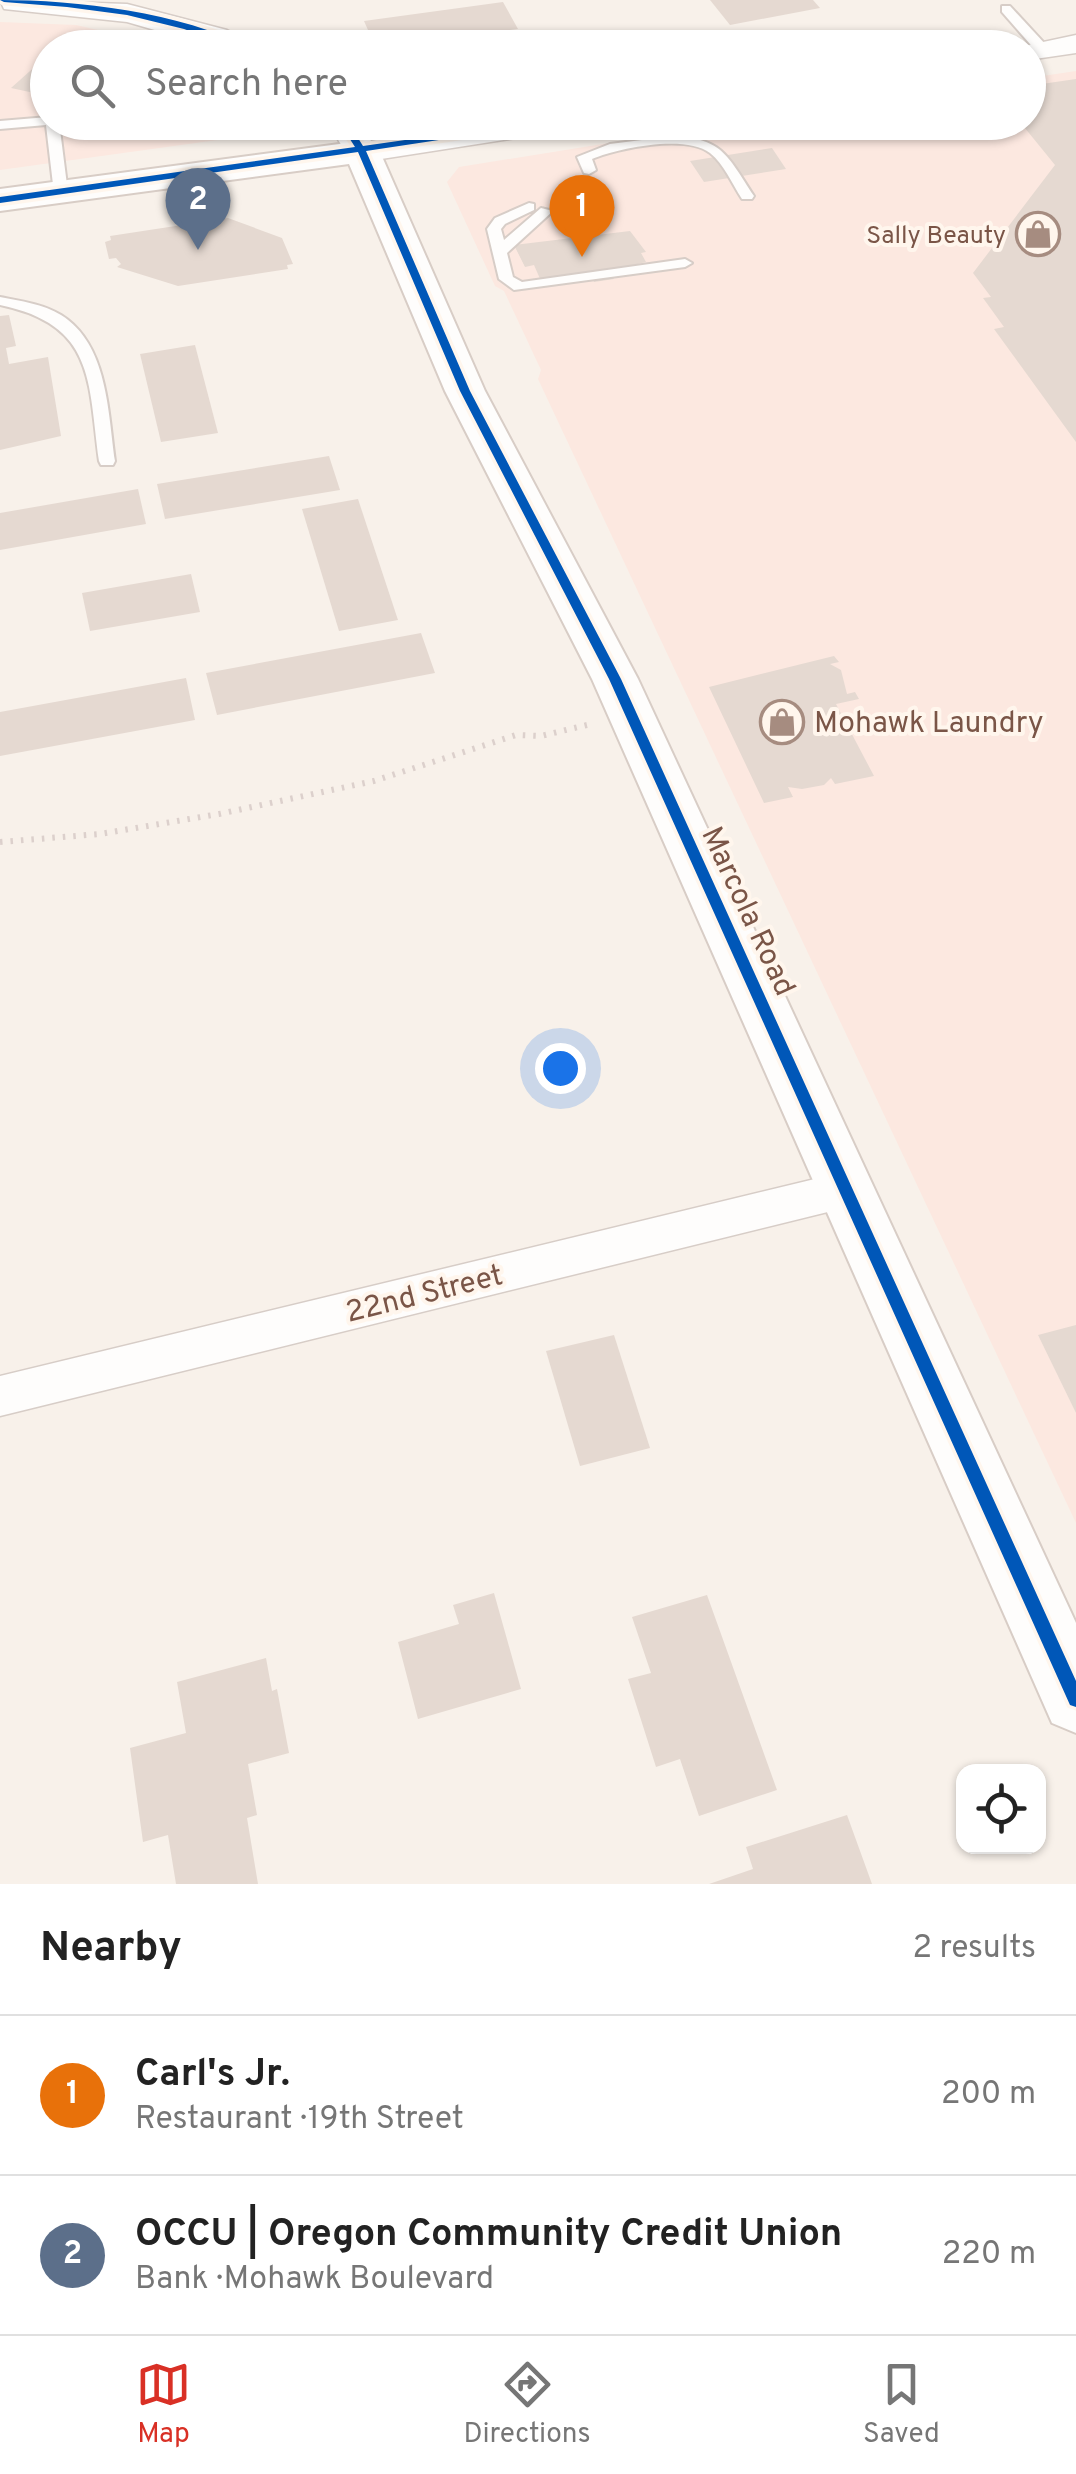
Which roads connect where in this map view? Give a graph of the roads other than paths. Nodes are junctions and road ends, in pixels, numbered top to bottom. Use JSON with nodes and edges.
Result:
{"nodes":[{"id":1,"x":4,"y":0,"type":"edge"},
{"id":2,"x":102,"y":4,"type":"edge"},
{"id":3,"x":1006,"y":9,"type":"dead end"},
{"id":4,"x":171,"y":30,"type":"edge"},
{"id":5,"x":1021,"y":30,"type":"edge"},
{"id":6,"x":1076,"y":44,"type":"edge"},
{"id":7,"x":1046,"y":48,"type":"edge"},
{"id":8,"x":30,"y":123,"type":"edge"},
{"id":9,"x":0,"y":125,"type":"edge"},
{"id":10,"x":53,"y":140,"type":"edge"},
{"id":11,"x":336,"y":140,"type":"edge"},
{"id":12,"x":353,"y":140,"type":"edge"},
{"id":13,"x":589,"y":170,"type":"dead end"},
{"id":14,"x":62,"y":192,"type":"junction"},
{"id":15,"x":747,"y":196,"type":"dead end"},
{"id":16,"x":0,"y":200,"type":"edge"},
{"id":17,"x":529,"y":208,"type":"dead end"},
{"id":18,"x":546,"y":211,"type":"dead end"},
{"id":19,"x":499,"y":252,"type":"junction"},
{"id":20,"x":685,"y":263,"type":"dead end"},
{"id":21,"x":0,"y":301,"type":"edge"},
{"id":22,"x":107,"y":461,"type":"dead end"},
{"id":23,"x":848,"y":1189,"type":"junction"},
{"id":24,"x":0,"y":1396,"type":"edge"},
{"id":25,"x":1076,"y":1699,"type":"edge"}],
"edges":[{"from":1,"to":2,"type":"street"},
{"from":2,"to":4,"type":"street"},
{"from":3,"to":5,"type":"lane"},
{"from":6,"to":7,"type":"street"},
{"from":8,"to":9,"type":"lane"},
{"from":10,"to":14,"type":"lane"},
{"from":11,"to":14,"type":"main road"},
{"from":12,"to":23,"type":"main road","name":"Marcola Road"},
{"from":13,"to":15,"type":"lane"},
{"from":14,"to":16,"type":"main road"},
{"from":17,"to":19,"type":"lane"},
{"from":18,"to":19,"type":"lane"},
{"from":19,"to":20,"type":"lane"},
{"from":21,"to":22,"type":"lane"},
{"from":23,"to":24,"type":"street","name":"22nd Street"},
{"from":23,"to":25,"type":"main road","name":"Marcola Road"}]}
